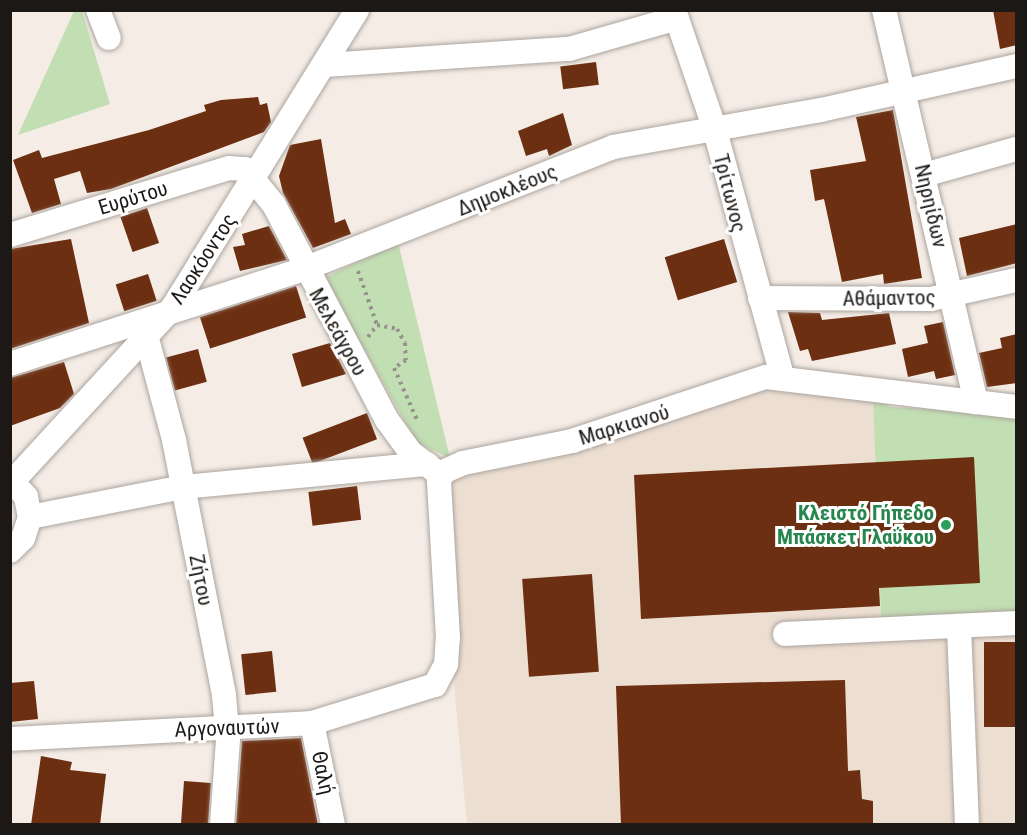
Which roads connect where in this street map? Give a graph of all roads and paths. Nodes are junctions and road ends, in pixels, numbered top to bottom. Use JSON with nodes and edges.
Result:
{"nodes":[{"id":1,"x":98,"y":10,"type":"edge"},
{"id":2,"x":357,"y":10,"type":"edge"},
{"id":3,"x":884,"y":10,"type":"edge"},
{"id":4,"x":676,"y":14,"type":"edge"},
{"id":5,"x":109,"y":38,"type":"dead end"},
{"id":6,"x":325,"y":65,"type":"junction"},
{"id":7,"x":1017,"y":66,"type":"edge"},
{"id":8,"x":906,"y":91,"type":"junction"},
{"id":9,"x":714,"y":127,"type":"junction"},
{"id":10,"x":1017,"y":149,"type":"edge"},
{"id":11,"x":924,"y":175,"type":"junction"},
{"id":12,"x":254,"y":176,"type":"junction"},
{"id":13,"x":10,"y":235,"type":"edge"},
{"id":14,"x":351,"y":252,"type":"junction"},
{"id":15,"x":304,"y":269,"type":"junction"},
{"id":16,"x":1017,"y":280,"type":"edge"},
{"id":17,"x":952,"y":296,"type":"junction"},
{"id":18,"x":760,"y":298,"type":"junction"},
{"id":19,"x":164,"y":318,"type":"junction"},
{"id":20,"x":147,"y":339,"type":"junction"},
{"id":21,"x":10,"y":364,"type":"edge"},
{"id":22,"x":782,"y":376,"type":"junction"},
{"id":23,"x":976,"y":402,"type":"junction"},
{"id":24,"x":1017,"y":407,"type":"edge"},
{"id":25,"x":421,"y":430,"type":"dead end"},
{"id":26,"x":434,"y":470,"type":"junction"},
{"id":27,"x":12,"y":480,"type":"edge"},
{"id":28,"x":183,"y":487,"type":"junction"},
{"id":29,"x":30,"y":517,"type":"junction"},
{"id":30,"x":10,"y":551,"type":"edge"},
{"id":31,"x":1017,"y":623,"type":"edge"},
{"id":32,"x":959,"y":627,"type":"junction"},
{"id":33,"x":785,"y":634,"type":"dead end"},
{"id":34,"x":312,"y":723,"type":"junction"},
{"id":35,"x":228,"y":729,"type":"junction"},
{"id":36,"x":10,"y":739,"type":"edge"},
{"id":37,"x":222,"y":825,"type":"edge"},
{"id":38,"x":333,"y":825,"type":"edge"},
{"id":39,"x":967,"y":825,"type":"edge"}],
"edges":[{"from":1,"to":5,"type":"street"},
{"from":2,"to":6,"type":"street","name":"Λαοκόοντος"},
{"from":3,"to":8,"type":"street","name":"Νηρηίδων"},
{"from":4,"to":6,"type":"street"},
{"from":4,"to":9,"type":"street","name":"Τρίτωνος"},
{"from":6,"to":12,"type":"street","name":"Λαοκόοντος"},
{"from":7,"to":8,"type":"street","name":"Δημοκλέους"},
{"from":8,"to":9,"type":"street","name":"Δημοκλέους"},
{"from":8,"to":11,"type":"street","name":"Νηρηίδων"},
{"from":9,"to":14,"type":"street","name":"Δημοκλέους"},
{"from":9,"to":18,"type":"street","name":"Τρίτωνος"},
{"from":10,"to":11,"type":"street"},
{"from":11,"to":17,"type":"street","name":"Νηρηίδων"},
{"from":12,"to":13,"type":"street","name":"Ευρύτου"},
{"from":12,"to":15,"type":"street","name":"Μελεάγρου"},
{"from":12,"to":19,"type":"street","name":"Λαοκόοντος"},
{"from":14,"to":15,"type":"street","name":"Δημοκλέους"},
{"from":14,"to":25,"type":"path"},
{"from":15,"to":19,"type":"street","name":"Δημοκλέους"},
{"from":15,"to":26,"type":"street","name":"Μελεάγρου"},
{"from":16,"to":17,"type":"street","name":"Αθάμαντος"},
{"from":17,"to":18,"type":"street","name":"Αθάμαντος"},
{"from":17,"to":23,"type":"street","name":"Νηρηίδων"},
{"from":18,"to":22,"type":"street","name":"Τρίτωνος"},
{"from":19,"to":20,"type":"street","name":"Λαοκόοντος"},
{"from":19,"to":21,"type":"street","name":"Δημοκλέους"},
{"from":20,"to":27,"type":"street","name":"Λαοκόοντος"},
{"from":20,"to":28,"type":"street","name":"Ζήτου"},
{"from":22,"to":23,"type":"street","name":"Μαρκιανού"},
{"from":22,"to":26,"type":"street","name":"Μαρκιανού"},
{"from":23,"to":24,"type":"street","name":"Μαρκιανού"},
{"from":26,"to":28,"type":"street"},
{"from":26,"to":34,"type":"street","name":"Αργοναυτών"},
{"from":27,"to":29,"type":"street","name":"Λαοκόοντος"},
{"from":28,"to":29,"type":"street"},
{"from":28,"to":35,"type":"street","name":"Ζήτου"},
{"from":29,"to":30,"type":"street"},
{"from":31,"to":32,"type":"street"},
{"from":32,"to":33,"type":"street"},
{"from":32,"to":39,"type":"street"},
{"from":34,"to":35,"type":"street","name":"Αργοναυτών"},
{"from":34,"to":38,"type":"street","name":"Θαλή"},
{"from":35,"to":36,"type":"street","name":"Αργοναυτών"},
{"from":35,"to":37,"type":"street","name":"Ζήτου"}]}
